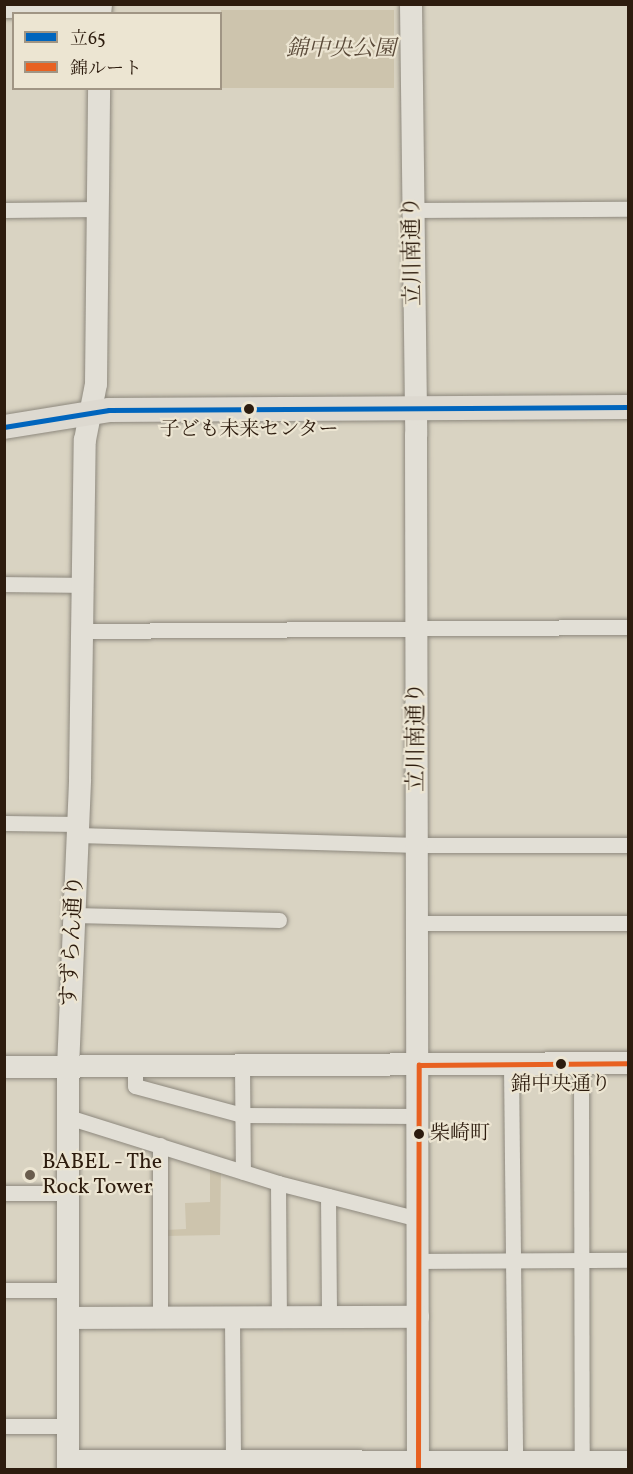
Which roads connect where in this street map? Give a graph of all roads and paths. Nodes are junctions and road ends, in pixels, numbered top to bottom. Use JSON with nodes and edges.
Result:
{"nodes":[{"id":1,"x":411,"y":4,"type":"edge"},
{"id":2,"x":101,"y":9,"type":"edge"},
{"id":3,"x":4,"y":10,"type":"edge"},
{"id":4,"x":99,"y":90,"type":"edge"},
{"id":5,"x":98,"y":209,"type":"junction"},
{"id":6,"x":628,"y":209,"type":"edge"},
{"id":7,"x":4,"y":210,"type":"edge"},
{"id":8,"x":412,"y":210,"type":"junction"},
{"id":9,"x":416,"y":407,"type":"junction"},
{"id":10,"x":628,"y":407,"type":"edge"},
{"id":11,"x":88,"y":412,"type":"junction"},
{"id":12,"x":4,"y":427,"type":"edge"},
{"id":13,"x":4,"y":584,"type":"edge"},
{"id":14,"x":85,"y":585,"type":"junction"},
{"id":15,"x":628,"y":627,"type":"edge"},
{"id":16,"x":417,"y":630,"type":"junction"},
{"id":17,"x":83,"y":631,"type":"junction"},
{"id":18,"x":4,"y":823,"type":"edge"},
{"id":19,"x":78,"y":830,"type":"junction"},
{"id":20,"x":418,"y":845,"type":"junction"},
{"id":21,"x":628,"y":845,"type":"edge"},
{"id":22,"x":74,"y":915,"type":"junction"},
{"id":23,"x":279,"y":920,"type":"dead end"},
{"id":24,"x":418,"y":923,"type":"junction"},
{"id":25,"x":628,"y":923,"type":"edge"},
{"id":26,"x":628,"y":1063,"type":"edge"},
{"id":27,"x":581,"y":1064,"type":"junction"},
{"id":28,"x":419,"y":1065,"type":"junction"},
{"id":29,"x":511,"y":1065,"type":"junction"},
{"id":30,"x":242,"y":1066,"type":"junction"},
{"id":31,"x":4,"y":1067,"type":"edge"},
{"id":32,"x":135,"y":1067,"type":"junction"},
{"id":33,"x":68,"y":1068,"type":"junction"},
{"id":34,"x":242,"y":1115,"type":"junction"},
{"id":35,"x":418,"y":1116,"type":"junction"},
{"id":36,"x":68,"y":1117,"type":"junction"},
{"id":37,"x":159,"y":1145,"type":"junction"},
{"id":38,"x":243,"y":1172,"type":"junction"},
{"id":39,"x":279,"y":1183,"type":"junction"},
{"id":40,"x":4,"y":1193,"type":"edge"},
{"id":41,"x":68,"y":1193,"type":"junction"},
{"id":42,"x":328,"y":1196,"type":"junction"},
{"id":43,"x":418,"y":1219,"type":"junction"},
{"id":44,"x":512,"y":1259,"type":"junction"},
{"id":45,"x":582,"y":1259,"type":"junction"},
{"id":46,"x":628,"y":1260,"type":"edge"},
{"id":47,"x":418,"y":1261,"type":"junction"},
{"id":48,"x":4,"y":1290,"type":"edge"},
{"id":49,"x":68,"y":1290,"type":"junction"},
{"id":50,"x":232,"y":1317,"type":"junction"},
{"id":51,"x":279,"y":1317,"type":"junction"},
{"id":52,"x":329,"y":1317,"type":"junction"},
{"id":53,"x":418,"y":1317,"type":"junction"},
{"id":54,"x":68,"y":1318,"type":"junction"},
{"id":55,"x":160,"y":1318,"type":"junction"},
{"id":56,"x":4,"y":1426,"type":"edge"},
{"id":57,"x":68,"y":1426,"type":"junction"},
{"id":58,"x":232,"y":1461,"type":"junction"},
{"id":59,"x":582,"y":1462,"type":"junction"},
{"id":60,"x":628,"y":1462,"type":"edge"},
{"id":61,"x":515,"y":1464,"type":"junction"},
{"id":62,"x":68,"y":1465,"type":"edge"},
{"id":63,"x":170,"y":1465,"type":"edge"},
{"id":64,"x":418,"y":1466,"type":"edge"},
{"id":65,"x":548,"y":1466,"type":"edge"}],
"edges":[{"from":1,"to":8,"type":"street","name":"立川南通り"},
{"from":2,"to":3,"type":"street"},
{"from":4,"to":5,"type":"street","name":"すずらん通り"},
{"from":5,"to":7,"type":"street"},
{"from":5,"to":11,"type":"street","name":"すずらん通り"},
{"from":6,"to":8,"type":"street"},
{"from":8,"to":9,"type":"street","name":"立川南通り"},
{"from":9,"to":10,"type":"main road"},
{"from":9,"to":11,"type":"main road"},
{"from":9,"to":16,"type":"street","name":"立川南通り"},
{"from":11,"to":12,"type":"main road"},
{"from":11,"to":14,"type":"street","name":"すずらん通り"},
{"from":13,"to":14,"type":"street"},
{"from":14,"to":17,"type":"street","name":"すずらん通り"},
{"from":15,"to":16,"type":"street"},
{"from":16,"to":17,"type":"street"},
{"from":16,"to":20,"type":"street","name":"立川南通り"},
{"from":17,"to":19,"type":"street","name":"すずらん通り"},
{"from":18,"to":19,"type":"street"},
{"from":19,"to":20,"type":"street"},
{"from":19,"to":22,"type":"street","name":"すずらん通り"},
{"from":20,"to":21,"type":"street"},
{"from":20,"to":24,"type":"street","name":"立川南通り"},
{"from":22,"to":23,"type":"street"},
{"from":22,"to":33,"type":"street","name":"すずらん通り"},
{"from":24,"to":25,"type":"street"},
{"from":24,"to":28,"type":"street","name":"立川南通り"},
{"from":26,"to":27,"type":"street"},
{"from":27,"to":29,"type":"street"},
{"from":27,"to":45,"type":"street"},
{"from":28,"to":29,"type":"street"},
{"from":28,"to":30,"type":"street"},
{"from":28,"to":35,"type":"street","name":"立川南通り"},
{"from":29,"to":44,"type":"street"},
{"from":30,"to":32,"type":"street"},
{"from":30,"to":34,"type":"street"},
{"from":31,"to":33,"type":"street"},
{"from":32,"to":33,"type":"street"},
{"from":32,"to":34,"type":"street"},
{"from":33,"to":36,"type":"street","name":"すずらん通り"},
{"from":34,"to":35,"type":"street"},
{"from":34,"to":38,"type":"street"},
{"from":35,"to":43,"type":"street","name":"立川南通り"},
{"from":36,"to":37,"type":"street"},
{"from":36,"to":41,"type":"street","name":"すずらん通り"},
{"from":37,"to":38,"type":"street"},
{"from":37,"to":55,"type":"street"},
{"from":38,"to":39,"type":"street"},
{"from":39,"to":42,"type":"street"},
{"from":39,"to":51,"type":"street"},
{"from":40,"to":41,"type":"street"},
{"from":41,"to":49,"type":"street","name":"すずらん通り"},
{"from":42,"to":43,"type":"street"},
{"from":42,"to":52,"type":"street"},
{"from":43,"to":47,"type":"street","name":"立川南通り"},
{"from":44,"to":45,"type":"street"},
{"from":44,"to":47,"type":"street"},
{"from":44,"to":61,"type":"street"},
{"from":45,"to":46,"type":"street"},
{"from":45,"to":59,"type":"street"},
{"from":47,"to":53,"type":"street","name":"立川南通り"},
{"from":48,"to":49,"type":"street"},
{"from":49,"to":54,"type":"street","name":"すずらん通り"},
{"from":50,"to":51,"type":"street"},
{"from":50,"to":55,"type":"street"},
{"from":50,"to":58,"type":"street"},
{"from":51,"to":52,"type":"street"},
{"from":52,"to":53,"type":"street"},
{"from":53,"to":64,"type":"street","name":"立川南通り"},
{"from":54,"to":55,"type":"street"},
{"from":54,"to":57,"type":"street","name":"すずらん通り"},
{"from":56,"to":57,"type":"street"},
{"from":57,"to":62,"type":"street","name":"すずらん通り"},
{"from":58,"to":63,"type":"street"},
{"from":58,"to":64,"type":"street"},
{"from":59,"to":60,"type":"street"},
{"from":59,"to":65,"type":"street"},
{"from":61,"to":64,"type":"street"},
{"from":61,"to":65,"type":"street"},
{"from":62,"to":63,"type":"street"}]}
